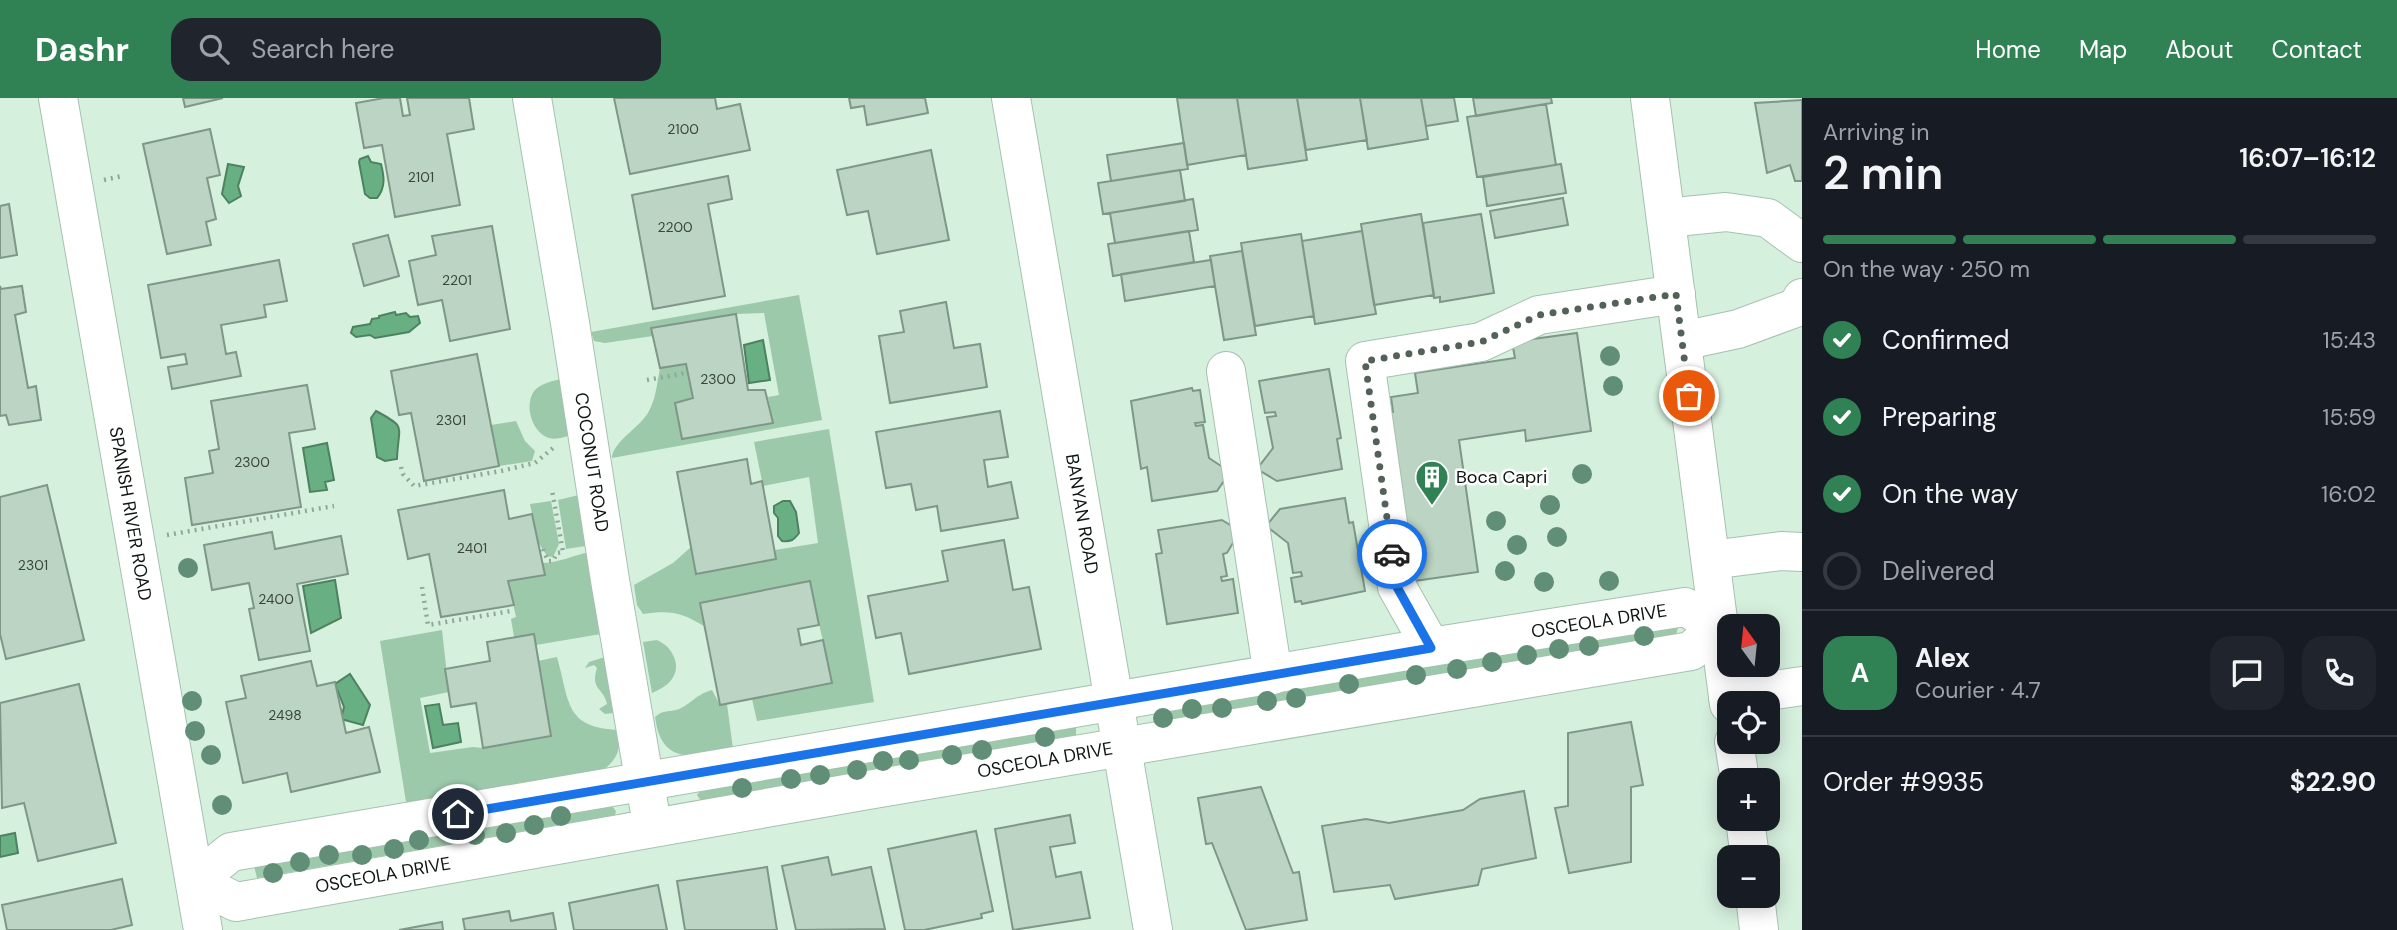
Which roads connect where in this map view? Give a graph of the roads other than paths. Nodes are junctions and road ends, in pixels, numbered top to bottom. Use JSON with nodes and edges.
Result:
{"nodes":[{"id":1,"x":58,"y":98,"type":"edge"},
{"id":2,"x":532,"y":98,"type":"edge"},
{"id":3,"x":1012,"y":98,"type":"edge"},
{"id":4,"x":1650,"y":98,"type":"edge"},
{"id":5,"x":1666,"y":218,"type":"junction"},
{"id":6,"x":1802,"y":243,"type":"edge"},
{"id":7,"x":1676,"y":294,"type":"junction"},
{"id":8,"x":1802,"y":298,"type":"edge"},
{"id":9,"x":1682,"y":341,"type":"junction"},
{"id":10,"x":1226,"y":371,"type":"dead end"},
{"id":11,"x":1802,"y":552,"type":"edge"},
{"id":12,"x":1711,"y":560,"type":"junction"},
{"id":13,"x":1718,"y":614,"type":"edge"},
{"id":14,"x":1717,"y":625,"type":"edge"},
{"id":15,"x":1717,"y":628,"type":"edge"},
{"id":16,"x":1431,"y":648,"type":"junction"},
{"id":17,"x":1273,"y":676,"type":"junction"},
{"id":18,"x":1802,"y":685,"type":"edge"},
{"id":19,"x":1773,"y":691,"type":"edge"},
{"id":20,"x":1114,"y":702,"type":"junction"},
{"id":21,"x":1122,"y":747,"type":"junction"},
{"id":22,"x":646,"y":783,"type":"junction"},
{"id":23,"x":652,"y":827,"type":"junction"},
{"id":24,"x":195,"y":881,"type":"junction"},
{"id":25,"x":1756,"y":908,"type":"edge"},
{"id":26,"x":203,"y":930,"type":"edge"},
{"id":27,"x":1153,"y":930,"type":"edge"},
{"id":28,"x":1759,"y":930,"type":"edge"}],
"edges":[{"from":1,"to":24,"type":"street","name":"SPANISH RIVER ROAD"},
{"from":2,"to":22,"type":"street","name":"COCONUT ROAD"},
{"from":3,"to":20,"type":"street","name":"BANYAN ROAD"},
{"from":4,"to":5,"type":"street"},
{"from":5,"to":6,"type":"street"},
{"from":5,"to":7,"type":"street"},
{"from":7,"to":9,"type":"street"},
{"from":7,"to":16,"type":"street"},
{"from":8,"to":9,"type":"street"},
{"from":9,"to":12,"type":"street"},
{"from":10,"to":17,"type":"street"},
{"from":11,"to":12,"type":"street"},
{"from":12,"to":13,"type":"street"},
{"from":14,"to":16,"type":"street","name":"OSCEOLA DRIVE"},
{"from":15,"to":21,"type":"street","name":"OSCEOLA DRIVE"},
{"from":16,"to":17,"type":"street","name":"OSCEOLA DRIVE"},
{"from":17,"to":20,"type":"street","name":"OSCEOLA DRIVE"},
{"from":18,"to":19,"type":"street"},
{"from":20,"to":21,"type":"street","name":"BANYAN ROAD"},
{"from":20,"to":22,"type":"street","name":"OSCEOLA DRIVE"},
{"from":21,"to":23,"type":"street","name":"OSCEOLA DRIVE"},
{"from":21,"to":27,"type":"street","name":"BANYAN ROAD"},
{"from":22,"to":23,"type":"street","name":"COCONUT ROAD"},
{"from":22,"to":24,"type":"street","name":"OSCEOLA DRIVE"},
{"from":23,"to":24,"type":"street","name":"OSCEOLA DRIVE"},
{"from":24,"to":26,"type":"street","name":"SPANISH RIVER ROAD"},
{"from":25,"to":28,"type":"street"}]}
